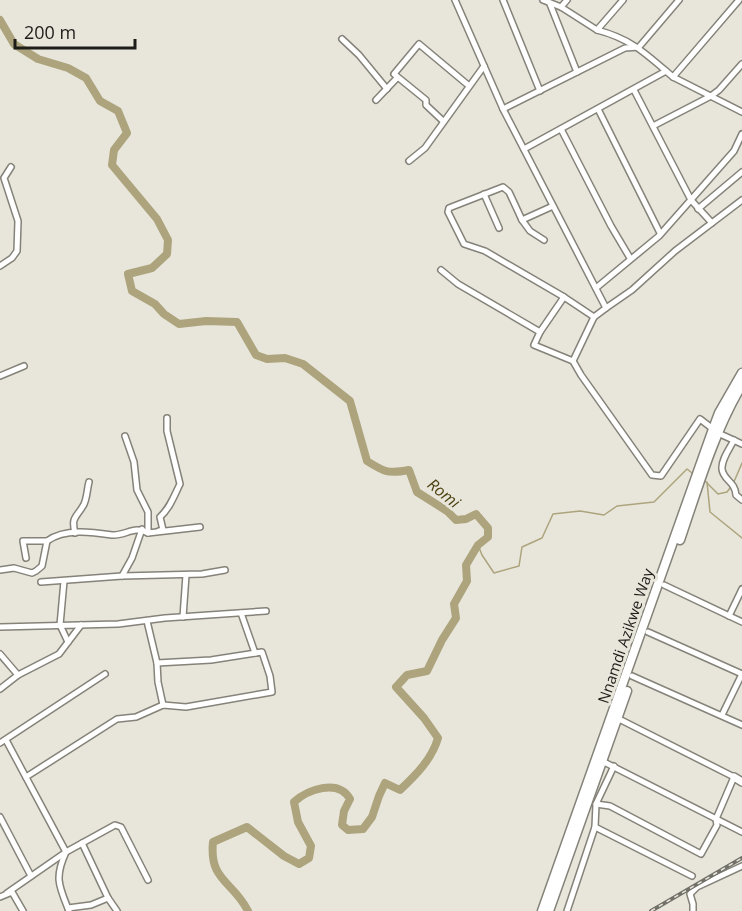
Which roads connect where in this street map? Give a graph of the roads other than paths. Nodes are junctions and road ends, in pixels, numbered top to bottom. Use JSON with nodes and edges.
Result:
{"nodes":[{"id":1,"x":455,"y":0,"type":"edge"},
{"id":2,"x":503,"y":0,"type":"edge"},
{"id":3,"x":543,"y":0,"type":"edge"},
{"id":4,"x":567,"y":0,"type":"edge"},
{"id":5,"x":623,"y":0,"type":"edge"},
{"id":6,"x":680,"y":0,"type":"edge"},
{"id":7,"x":739,"y":0,"type":"edge"},
{"id":8,"x":550,"y":4,"type":"junction"},
{"id":9,"x":561,"y":7,"type":"junction"},
{"id":10,"x":597,"y":30,"type":"junction"},
{"id":11,"x":342,"y":39,"type":"dead end"},
{"id":12,"x":639,"y":47,"type":"junction"},
{"id":13,"x":742,"y":64,"type":"edge"},
{"id":14,"x":484,"y":66,"type":"junction"},
{"id":15,"x":666,"y":71,"type":"junction"},
{"id":16,"x":577,"y":72,"type":"junction"},
{"id":17,"x":673,"y":77,"type":"junction"},
{"id":18,"x":397,"y":78,"type":"junction"},
{"id":19,"x":468,"y":86,"type":"junction"},
{"id":20,"x":387,"y":89,"type":"junction"},
{"id":21,"x":634,"y":90,"type":"junction"},
{"id":22,"x":540,"y":91,"type":"junction"},
{"id":23,"x":711,"y":96,"type":"junction"},
{"id":24,"x":376,"y":100,"type":"dead end"},
{"id":25,"x":503,"y":109,"type":"junction"},
{"id":26,"x":598,"y":109,"type":"junction"},
{"id":27,"x":742,"y":112,"type":"edge"},
{"id":28,"x":443,"y":121,"type":"junction"},
{"id":29,"x":653,"y":126,"type":"junction"},
{"id":30,"x":561,"y":129,"type":"junction"},
{"id":31,"x":742,"y":135,"type":"edge"},
{"id":32,"x":524,"y":149,"type":"junction"},
{"id":33,"x":409,"y":162,"type":"dead end"},
{"id":34,"x":11,"y":166,"type":"dead end"},
{"id":35,"x":742,"y":172,"type":"edge"},
{"id":36,"x":484,"y":194,"type":"junction"},
{"id":37,"x":691,"y":200,"type":"junction"},
{"id":38,"x":742,"y":201,"type":"edge"},
{"id":39,"x":553,"y":206,"type":"junction"},
{"id":40,"x":698,"y":209,"type":"junction"},
{"id":41,"x":522,"y":220,"type":"junction"},
{"id":42,"x":712,"y":223,"type":"junction"},
{"id":43,"x":499,"y":228,"type":"dead end"},
{"id":44,"x":660,"y":233,"type":"junction"},
{"id":45,"x":544,"y":240,"type":"dead end"},
{"id":46,"x":630,"y":258,"type":"junction"},
{"id":47,"x":0,"y":266,"type":"edge"},
{"id":48,"x":441,"y":270,"type":"dead end"},
{"id":49,"x":596,"y":288,"type":"junction"},
{"id":50,"x":564,"y":297,"type":"junction"},
{"id":51,"x":606,"y":308,"type":"junction"},
{"id":52,"x":594,"y":317,"type":"junction"},
{"id":53,"x":540,"y":332,"type":"junction"},
{"id":54,"x":573,"y":361,"type":"junction"},
{"id":55,"x":24,"y":366,"type":"dead end"},
{"id":56,"x":742,"y":373,"type":"edge"},
{"id":57,"x":0,"y":376,"type":"edge"},
{"id":58,"x":742,"y":384,"type":"edge"},
{"id":59,"x":167,"y":418,"type":"dead end"},
{"id":60,"x":716,"y":431,"type":"junction"},
{"id":61,"x":125,"y":436,"type":"dead end"},
{"id":62,"x":734,"y":440,"type":"junction"},
{"id":63,"x":742,"y":444,"type":"edge"},
{"id":64,"x":88,"y":482,"type":"dead end"},
{"id":65,"x":742,"y":500,"type":"edge"},
{"id":66,"x":200,"y":528,"type":"dead end"},
{"id":67,"x":142,"y":529,"type":"junction"},
{"id":68,"x":75,"y":533,"type":"junction"},
{"id":69,"x":148,"y":533,"type":"junction"},
{"id":70,"x":47,"y":541,"type":"junction"},
{"id":71,"x":26,"y":558,"type":"dead end"},
{"id":72,"x":0,"y":570,"type":"edge"},
{"id":73,"x":225,"y":570,"type":"dead end"},
{"id":74,"x":186,"y":575,"type":"junction"},
{"id":75,"x":122,"y":576,"type":"junction"},
{"id":76,"x":64,"y":581,"type":"junction"},
{"id":77,"x":41,"y":582,"type":"dead end"},
{"id":78,"x":664,"y":585,"type":"junction"},
{"id":79,"x":742,"y":589,"type":"edge"},
{"id":80,"x":266,"y":611,"type":"dead end"},
{"id":81,"x":241,"y":613,"type":"junction"},
{"id":82,"x":729,"y":616,"type":"junction"},
{"id":83,"x":183,"y":617,"type":"junction"},
{"id":84,"x":147,"y":621,"type":"junction"},
{"id":85,"x":742,"y":622,"type":"edge"},
{"id":86,"x":60,"y":625,"type":"junction"},
{"id":87,"x":81,"y":625,"type":"junction"},
{"id":88,"x":0,"y":627,"type":"edge"},
{"id":89,"x":648,"y":632,"type":"junction"},
{"id":90,"x":68,"y":642,"type":"junction"},
{"id":91,"x":262,"y":652,"type":"junction"},
{"id":92,"x":0,"y":654,"type":"edge"},
{"id":93,"x":157,"y":663,"type":"junction"},
{"id":94,"x":105,"y":674,"type":"dead end"},
{"id":95,"x":742,"y":674,"type":"edge"},
{"id":96,"x":18,"y":675,"type":"junction"},
{"id":97,"x":632,"y":676,"type":"junction"},
{"id":98,"x":0,"y":689,"type":"edge"},
{"id":99,"x":162,"y":705,"type":"junction"},
{"id":100,"x":722,"y":715,"type":"junction"},
{"id":101,"x":617,"y":718,"type":"junction"},
{"id":102,"x":742,"y":725,"type":"edge"},
{"id":103,"x":3,"y":742,"type":"edge"},
{"id":104,"x":603,"y":749,"type":"junction"},
{"id":105,"x":602,"y":761,"type":"junction"},
{"id":106,"x":614,"y":766,"type":"junction"},
{"id":107,"x":26,"y":777,"type":"junction"},
{"id":108,"x":734,"y":777,"type":"junction"},
{"id":109,"x":742,"y":782,"type":"edge"},
{"id":110,"x":597,"y":804,"type":"junction"},
{"id":111,"x":0,"y":817,"type":"edge"},
{"id":112,"x":716,"y":819,"type":"junction"},
{"id":113,"x":595,"y":827,"type":"junction"},
{"id":114,"x":742,"y":832,"type":"edge"},
{"id":115,"x":82,"y":843,"type":"junction"},
{"id":116,"x":66,"y":852,"type":"junction"},
{"id":117,"x":742,"y":866,"type":"edge"},
{"id":118,"x":46,"y":867,"type":"junction"},
{"id":119,"x":31,"y":876,"type":"junction"},
{"id":120,"x":692,"y":876,"type":"dead end"},
{"id":121,"x":58,"y":878,"type":"junction"},
{"id":122,"x":148,"y":880,"type":"dead end"},
{"id":123,"x":7,"y":893,"type":"junction"},
{"id":124,"x":0,"y":897,"type":"edge"},
{"id":125,"x":108,"y":898,"type":"junction"},
{"id":126,"x":68,"y":909,"type":"edge"},
{"id":127,"x":23,"y":911,"type":"edge"},
{"id":128,"x":117,"y":911,"type":"edge"},
{"id":129,"x":542,"y":911,"type":"edge"},
{"id":130,"x":549,"y":911,"type":"edge"},
{"id":131,"x":567,"y":911,"type":"edge"},
{"id":132,"x":693,"y":911,"type":"edge"}],
"edges":[{"from":1,"to":14,"type":"street"},
{"from":2,"to":22,"type":"street"},
{"from":3,"to":8,"type":"street"},
{"from":4,"to":9,"type":"street"},
{"from":5,"to":10,"type":"street"},
{"from":6,"to":12,"type":"street"},
{"from":7,"to":17,"type":"street"},
{"from":8,"to":9,"type":"street"},
{"from":8,"to":16,"type":"street"},
{"from":9,"to":10,"type":"street"},
{"from":10,"to":12,"type":"street"},
{"from":11,"to":20,"type":"street"},
{"from":12,"to":15,"type":"street"},
{"from":12,"to":16,"type":"street"},
{"from":13,"to":23,"type":"street"},
{"from":14,"to":19,"type":"street"},
{"from":14,"to":25,"type":"street"},
{"from":15,"to":17,"type":"street"},
{"from":15,"to":21,"type":"street"},
{"from":16,"to":22,"type":"street"},
{"from":17,"to":23,"type":"street"},
{"from":18,"to":19,"type":"street"},
{"from":18,"to":20,"type":"street"},
{"from":18,"to":28,"type":"street"},
{"from":19,"to":28,"type":"street"},
{"from":20,"to":24,"type":"street"},
{"from":21,"to":26,"type":"street"},
{"from":21,"to":29,"type":"street"},
{"from":22,"to":25,"type":"street"},
{"from":23,"to":27,"type":"street"},
{"from":23,"to":29,"type":"street"},
{"from":25,"to":32,"type":"street"},
{"from":26,"to":30,"type":"street"},
{"from":26,"to":44,"type":"street"},
{"from":28,"to":33,"type":"street"},
{"from":29,"to":37,"type":"street"},
{"from":30,"to":32,"type":"street"},
{"from":30,"to":46,"type":"street"},
{"from":31,"to":37,"type":"street"},
{"from":32,"to":39,"type":"street"},
{"from":34,"to":47,"type":"street"},
{"from":35,"to":40,"type":"street"},
{"from":36,"to":41,"type":"street"},
{"from":36,"to":43,"type":"street"},
{"from":36,"to":50,"type":"street"},
{"from":37,"to":40,"type":"street"},
{"from":37,"to":44,"type":"street"},
{"from":38,"to":42,"type":"street"},
{"from":39,"to":41,"type":"street"},
{"from":39,"to":49,"type":"street"},
{"from":40,"to":42,"type":"street"},
{"from":41,"to":45,"type":"street"},
{"from":42,"to":51,"type":"street"},
{"from":44,"to":46,"type":"street"},
{"from":46,"to":49,"type":"street"},
{"from":48,"to":53,"type":"street"},
{"from":49,"to":51,"type":"street"},
{"from":50,"to":52,"type":"street"},
{"from":50,"to":53,"type":"street"},
{"from":51,"to":52,"type":"street"},
{"from":52,"to":54,"type":"street"},
{"from":53,"to":54,"type":"street"},
{"from":54,"to":60,"type":"street"},
{"from":55,"to":57,"type":"street"},
{"from":56,"to":60,"type":"highway","name":"Nnamdi Azikwe Way"},
{"from":58,"to":60,"type":"highway","name":"Nnamdi Azikwe Way"},
{"from":59,"to":69,"type":"street"},
{"from":60,"to":62,"type":"street"},
{"from":60,"to":78,"type":"highway","name":"Nnamdi Azikwe Way"},
{"from":60,"to":104,"type":"highway","name":"Nnamdi Azikwe Way"},
{"from":61,"to":69,"type":"street"},
{"from":62,"to":63,"type":"street"},
{"from":62,"to":65,"type":"street"},
{"from":64,"to":68,"type":"street"},
{"from":66,"to":69,"type":"street"},
{"from":67,"to":68,"type":"street"},
{"from":67,"to":69,"type":"street"},
{"from":67,"to":75,"type":"street"},
{"from":68,"to":70,"type":"street"},
{"from":70,"to":71,"type":"street"},
{"from":70,"to":72,"type":"street"},
{"from":73,"to":74,"type":"street"},
{"from":74,"to":75,"type":"street"},
{"from":74,"to":83,"type":"street"},
{"from":75,"to":76,"type":"street"},
{"from":76,"to":77,"type":"street"},
{"from":76,"to":86,"type":"street"},
{"from":78,"to":82,"type":"street"},
{"from":78,"to":89,"type":"highway","name":"Nnamdi Azikwe Way"},
{"from":79,"to":82,"type":"street"},
{"from":80,"to":81,"type":"street"},
{"from":81,"to":83,"type":"street"},
{"from":81,"to":91,"type":"street"},
{"from":82,"to":85,"type":"street"},
{"from":83,"to":84,"type":"street"},
{"from":84,"to":87,"type":"street"},
{"from":84,"to":93,"type":"street"},
{"from":86,"to":87,"type":"street"},
{"from":86,"to":88,"type":"street"},
{"from":86,"to":90,"type":"street"},
{"from":87,"to":90,"type":"street"},
{"from":89,"to":95,"type":"street"},
{"from":89,"to":97,"type":"highway","name":"Nnamdi Azikwe Way"},
{"from":90,"to":96,"type":"street"},
{"from":91,"to":93,"type":"street"},
{"from":91,"to":99,"type":"street"},
{"from":92,"to":96,"type":"street"},
{"from":93,"to":99,"type":"street"},
{"from":94,"to":103,"type":"street"},
{"from":95,"to":100,"type":"street"},
{"from":96,"to":98,"type":"street"},
{"from":97,"to":100,"type":"street"},
{"from":97,"to":101,"type":"highway","name":"Nnamdi Azikwe Way"},
{"from":99,"to":107,"type":"street"},
{"from":100,"to":102,"type":"street"},
{"from":101,"to":104,"type":"highway","name":"Nnamdi Azikwe Way"},
{"from":101,"to":108,"type":"street"},
{"from":103,"to":107,"type":"street"},
{"from":104,"to":105,"type":"highway","name":"Nnamdi Azikwe Way"},
{"from":104,"to":129,"type":"highway","name":"Nnamdi Azikwe Way"},
{"from":105,"to":106,"type":"street"},
{"from":105,"to":130,"type":"highway","name":"Nnamdi Azikwe Way"},
{"from":106,"to":110,"type":"street"},
{"from":106,"to":112,"type":"street"},
{"from":107,"to":116,"type":"street"},
{"from":108,"to":109,"type":"main road"},
{"from":108,"to":112,"type":"street"},
{"from":110,"to":112,"type":"street"},
{"from":110,"to":113,"type":"street"},
{"from":111,"to":119,"type":"street"},
{"from":112,"to":114,"type":"street"},
{"from":113,"to":120,"type":"street"},
{"from":113,"to":131,"type":"street"},
{"from":115,"to":116,"type":"street"},
{"from":115,"to":122,"type":"street"},
{"from":115,"to":125,"type":"street"},
{"from":116,"to":118,"type":"street"},
{"from":116,"to":121,"type":"street"},
{"from":117,"to":132,"type":"street"},
{"from":118,"to":119,"type":"street"},
{"from":118,"to":121,"type":"street"},
{"from":119,"to":123,"type":"street"},
{"from":121,"to":126,"type":"street"},
{"from":123,"to":124,"type":"street"},
{"from":123,"to":127,"type":"street"},
{"from":125,"to":126,"type":"street"},
{"from":125,"to":128,"type":"street"}]}
